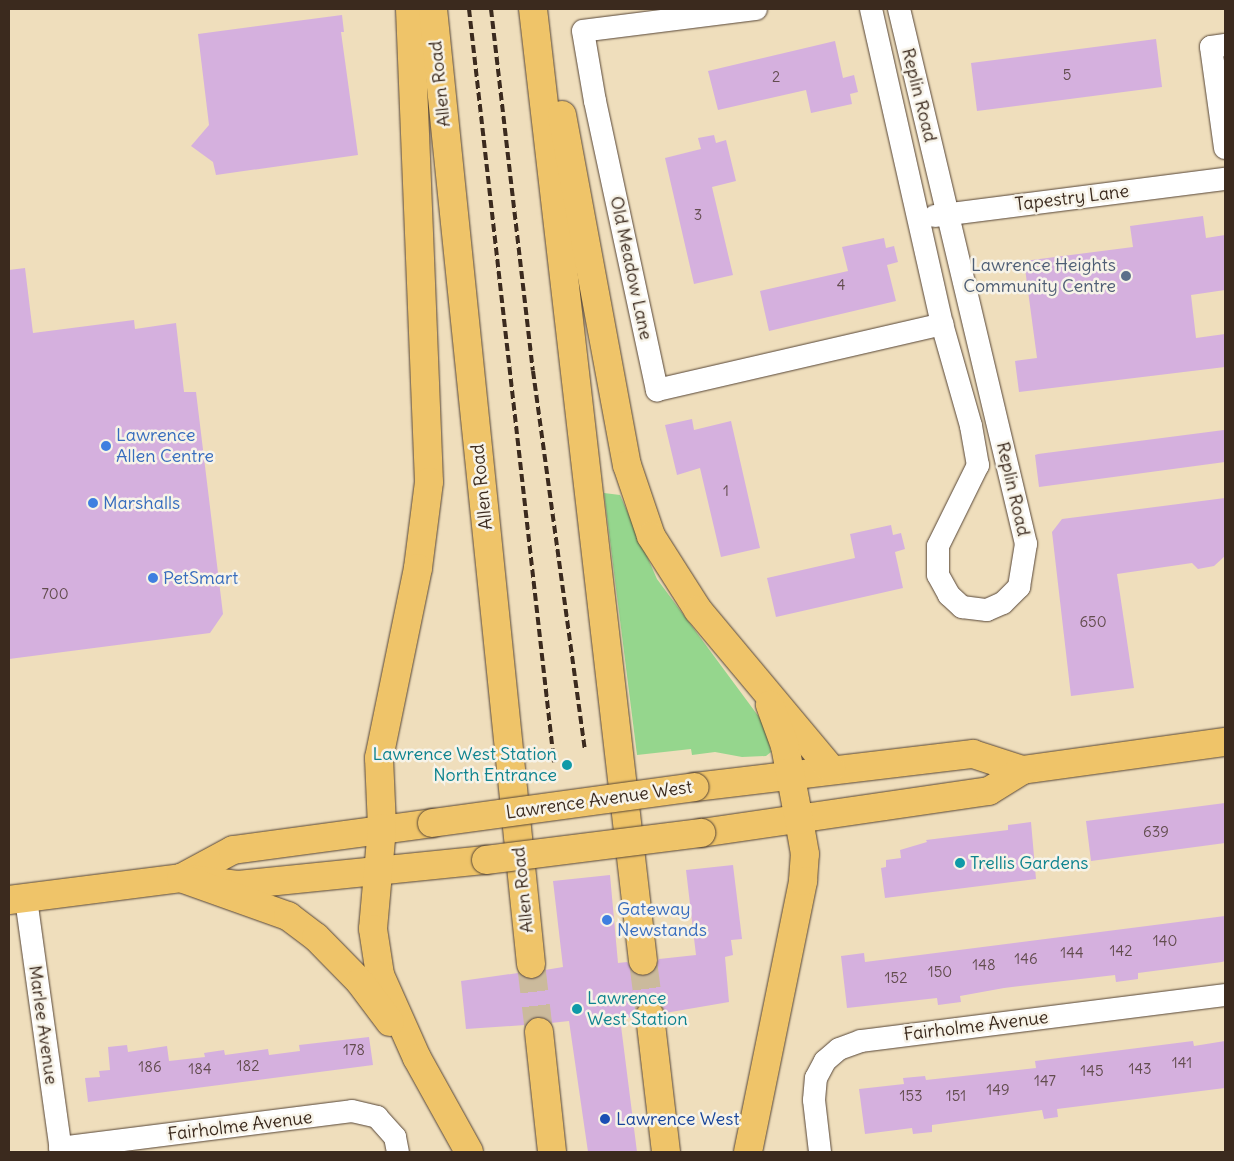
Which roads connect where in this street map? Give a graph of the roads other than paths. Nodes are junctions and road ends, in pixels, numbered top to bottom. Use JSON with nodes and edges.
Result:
{"nodes":[{"id":1,"x":410,"y":9,"type":"edge"},
{"id":2,"x":433,"y":9,"type":"edge"},
{"id":3,"x":533,"y":9,"type":"edge"},
{"id":4,"x":543,"y":9,"type":"edge"},
{"id":5,"x":756,"y":9,"type":"edge"},
{"id":6,"x":871,"y":9,"type":"edge"},
{"id":7,"x":899,"y":9,"type":"edge"},
{"id":8,"x":1225,"y":45,"type":"edge"},
{"id":9,"x":1225,"y":148,"type":"edge"},
{"id":10,"x":1225,"y":179,"type":"edge"},
{"id":11,"x":949,"y":214,"type":"junction"},
{"id":12,"x":920,"y":218,"type":"junction"},
{"id":13,"x":942,"y":324,"type":"junction"},
{"id":14,"x":764,"y":690,"type":"junction"},
{"id":15,"x":1225,"y":742,"type":"edge"},
{"id":16,"x":831,"y":769,"type":"junction"},
{"id":17,"x":1022,"y":770,"type":"junction"},
{"id":18,"x":790,"y":775,"type":"junction"},
{"id":19,"x":799,"y":820,"type":"junction"},
{"id":20,"x":382,"y":828,"type":"junction"},
{"id":21,"x":378,"y":872,"type":"junction"},
{"id":22,"x":181,"y":878,"type":"junction"},
{"id":23,"x":17,"y":899,"type":"edge"},
{"id":24,"x":643,"y":961,"type":"tunnel mouth"},
{"id":25,"x":531,"y":964,"type":"tunnel mouth"},
{"id":26,"x":1225,"y":994,"type":"edge"},
{"id":27,"x":650,"y":1016,"type":"tunnel mouth"},
{"id":28,"x":539,"y":1032,"type":"tunnel mouth"},
{"id":29,"x":417,"y":1058,"type":"junction"},
{"id":30,"x":61,"y":1150,"type":"edge"},
{"id":31,"x":398,"y":1152,"type":"edge"},
{"id":32,"x":468,"y":1152,"type":"edge"},
{"id":33,"x":552,"y":1152,"type":"edge"},
{"id":34,"x":666,"y":1152,"type":"edge"},
{"id":35,"x":748,"y":1152,"type":"edge"},
{"id":36,"x":820,"y":1152,"type":"edge"}],
"edges":[{"from":1,"to":20,"type":"main road"},
{"from":2,"to":25,"type":"main road","name":"Allen Road"},
{"from":3,"to":24,"type":"main road"},
{"from":4,"to":14,"type":"main road"},
{"from":5,"to":13,"type":"street","name":"Old Meadow Lane"},
{"from":6,"to":12,"type":"street","name":"Replin Road"},
{"from":7,"to":11,"type":"street","name":"Replin Road"},
{"from":8,"to":9,"type":"street"},
{"from":10,"to":11,"type":"street","name":"Tapestry Lane"},
{"from":11,"to":12,"type":"street","name":"Tapestry Lane"},
{"from":11,"to":13,"type":"street","name":"Replin Road"},
{"from":12,"to":13,"type":"street","name":"Replin Road"},
{"from":14,"to":16,"type":"main road"},
{"from":14,"to":18,"type":"main road"},
{"from":15,"to":17,"type":"main road","name":"Lawrence Avenue West"},
{"from":16,"to":17,"type":"main road","name":"Lawrence Avenue West"},
{"from":16,"to":18,"type":"main road","name":"Lawrence Avenue West"},
{"from":17,"to":19,"type":"main road","name":"Lawrence Avenue West"},
{"from":18,"to":19,"type":"main road"},
{"from":18,"to":20,"type":"main road","name":"Lawrence Avenue West","bridge":true},
{"from":19,"to":21,"type":"main road","name":"Lawrence Avenue West","bridge":true},
{"from":19,"to":35,"type":"main road"},
{"from":20,"to":21,"type":"main road"},
{"from":20,"to":22,"type":"main road","name":"Lawrence Avenue West"},
{"from":21,"to":22,"type":"main road","name":"Lawrence Avenue West"},
{"from":21,"to":29,"type":"main road"},
{"from":22,"to":23,"type":"main road","name":"Lawrence Avenue West"},
{"from":22,"to":29,"type":"main road"},
{"from":23,"to":30,"type":"street","name":"Marlee Avenue"},
{"from":26,"to":36,"type":"street","name":"Fairholme Avenue"},
{"from":27,"to":34,"type":"main road"},
{"from":28,"to":33,"type":"main road"},
{"from":29,"to":32,"type":"main road"},
{"from":30,"to":31,"type":"street","name":"Fairholme Avenue"}]}
